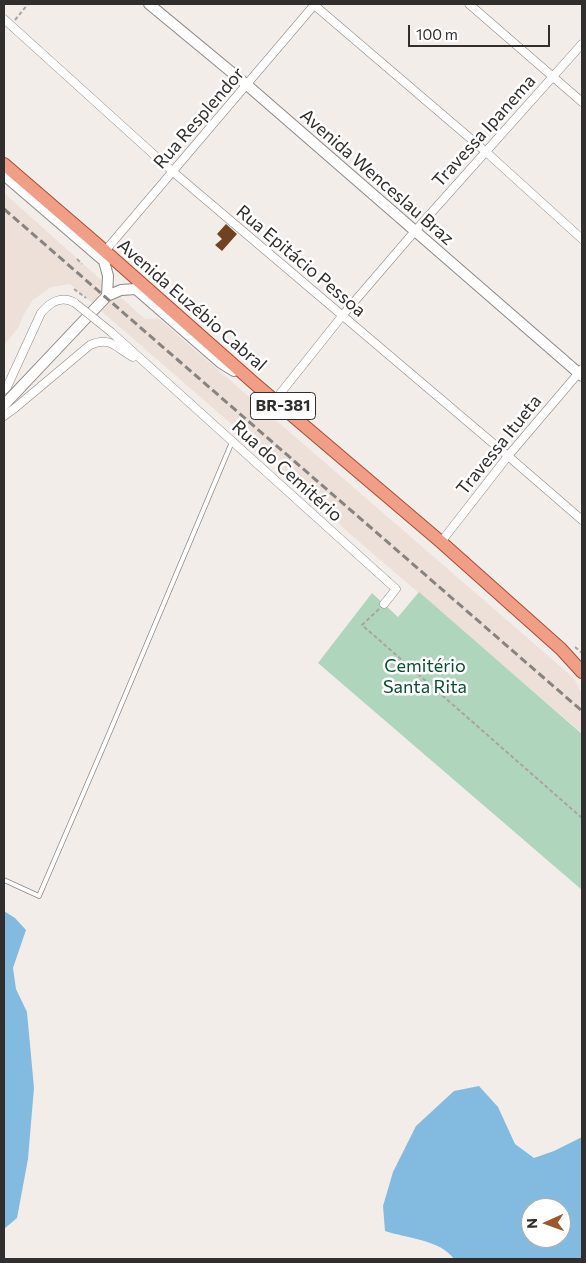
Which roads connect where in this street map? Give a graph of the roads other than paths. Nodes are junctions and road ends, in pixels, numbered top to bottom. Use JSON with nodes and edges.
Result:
{"nodes":[{"id":1,"x":149,"y":4,"type":"edge"},
{"id":2,"x":314,"y":4,"type":"edge"},
{"id":3,"x":469,"y":4,"type":"edge"},
{"id":4,"x":4,"y":19,"type":"edge"},
{"id":5,"x":582,"y":44,"type":"edge"},
{"id":6,"x":552,"y":76,"type":"junction"},
{"id":7,"x":247,"y":85,"type":"junction"},
{"id":8,"x":582,"y":102,"type":"edge"},
{"id":9,"x":485,"y":151,"type":"junction"},
{"id":10,"x":4,"y":164,"type":"edge"},
{"id":11,"x":172,"y":171,"type":"junction"},
{"id":12,"x":4,"y":175,"type":"edge"},
{"id":13,"x":415,"y":232,"type":"junction"},
{"id":14,"x":582,"y":239,"type":"edge"},
{"id":15,"x":105,"y":251,"type":"junction"},
{"id":16,"x":108,"y":296,"type":"junction"},
{"id":17,"x":342,"y":316,"type":"junction"},
{"id":18,"x":144,"y":363,"type":"junction"},
{"id":19,"x":581,"y":373,"type":"edge"},
{"id":20,"x":254,"y":383,"type":"junction"},
{"id":21,"x":4,"y":390,"type":"edge"},
{"id":22,"x":275,"y":400,"type":"junction"},
{"id":23,"x":4,"y":405,"type":"edge"},
{"id":24,"x":4,"y":416,"type":"edge"},
{"id":25,"x":232,"y":442,"type":"junction"},
{"id":26,"x":508,"y":456,"type":"junction"},
{"id":27,"x":582,"y":520,"type":"edge"},
{"id":28,"x":440,"y":542,"type":"junction"},
{"id":29,"x":384,"y":604,"type":"road end"},
{"id":30,"x":561,"y":650,"type":"junction"},
{"id":31,"x":582,"y":663,"type":"edge"},
{"id":32,"x":582,"y":672,"type":"edge"},
{"id":33,"x":4,"y":880,"type":"edge"}],
"edges":[{"from":1,"to":7,"type":"street","name":"Avenida Wenceslau Braz"},
{"from":2,"to":7,"type":"street","name":"Rua Resplendor"},
{"from":2,"to":9,"type":"street"},
{"from":3,"to":6,"type":"street"},
{"from":4,"to":11,"type":"street","name":"Rua Epitácio Pessoa"},
{"from":5,"to":6,"type":"street","name":"Travessa Ipanema"},
{"from":6,"to":8,"type":"street"},
{"from":6,"to":9,"type":"street","name":"Travessa Ipanema"},
{"from":7,"to":11,"type":"street","name":"Rua Resplendor"},
{"from":7,"to":13,"type":"street","name":"Avenida Wenceslau Braz"},
{"from":9,"to":13,"type":"street","name":"Travessa Ipanema"},
{"from":9,"to":14,"type":"street"},
{"from":10,"to":15,"type":"main road","name":"Avenida Euzébio Cabral","number":"BR-381"},
{"from":11,"to":15,"type":"street","name":"Rua Resplendor"},
{"from":11,"to":17,"type":"street","name":"Rua Epitácio Pessoa"},
{"from":12,"to":16,"type":"street"},
{"from":13,"to":17,"type":"street","name":"Travessa Ipanema"},
{"from":13,"to":19,"type":"street","name":"Avenida Wenceslau Braz"},
{"from":15,"to":20,"type":"main road","name":"Avenida Euzébio Cabral","number":"BR-381"},
{"from":16,"to":20,"type":"street"},
{"from":16,"to":23,"type":"street"},
{"from":17,"to":22,"type":"street","name":"Travessa Ipanema"},
{"from":17,"to":26,"type":"street","name":"Rua Epitácio Pessoa"},
{"from":18,"to":21,"type":"street","name":"Rua do Cemitério","bridge":true},
{"from":18,"to":24,"type":"street","name":"Rua do Cemitério"},
{"from":18,"to":25,"type":"street","name":"Rua do Cemitério"},
{"from":19,"to":26,"type":"street","name":"Travessa Itueta"},
{"from":20,"to":22,"type":"main road","name":"Avenida Euzébio Cabral","number":"BR-381"},
{"from":22,"to":28,"type":"main road","name":"Avenida Euzébio Cabral","number":"BR-381"},
{"from":25,"to":29,"type":"street","name":"Rua do Cemitério"},
{"from":25,"to":33,"type":"lane"},
{"from":26,"to":27,"type":"street","name":"Rua Epitácio Pessoa"},
{"from":26,"to":28,"type":"street","name":"Travessa Itueta"},
{"from":28,"to":30,"type":"main road","name":"Avenida Euzébio Cabral","number":"BR-381"},
{"from":30,"to":31,"type":"main road","name":"Avenida Euzébio Cabral","number":"BR-381"},
{"from":30,"to":32,"type":"main road","name":"Avenida Euzébio Cabral","number":"BR-381"}]}
